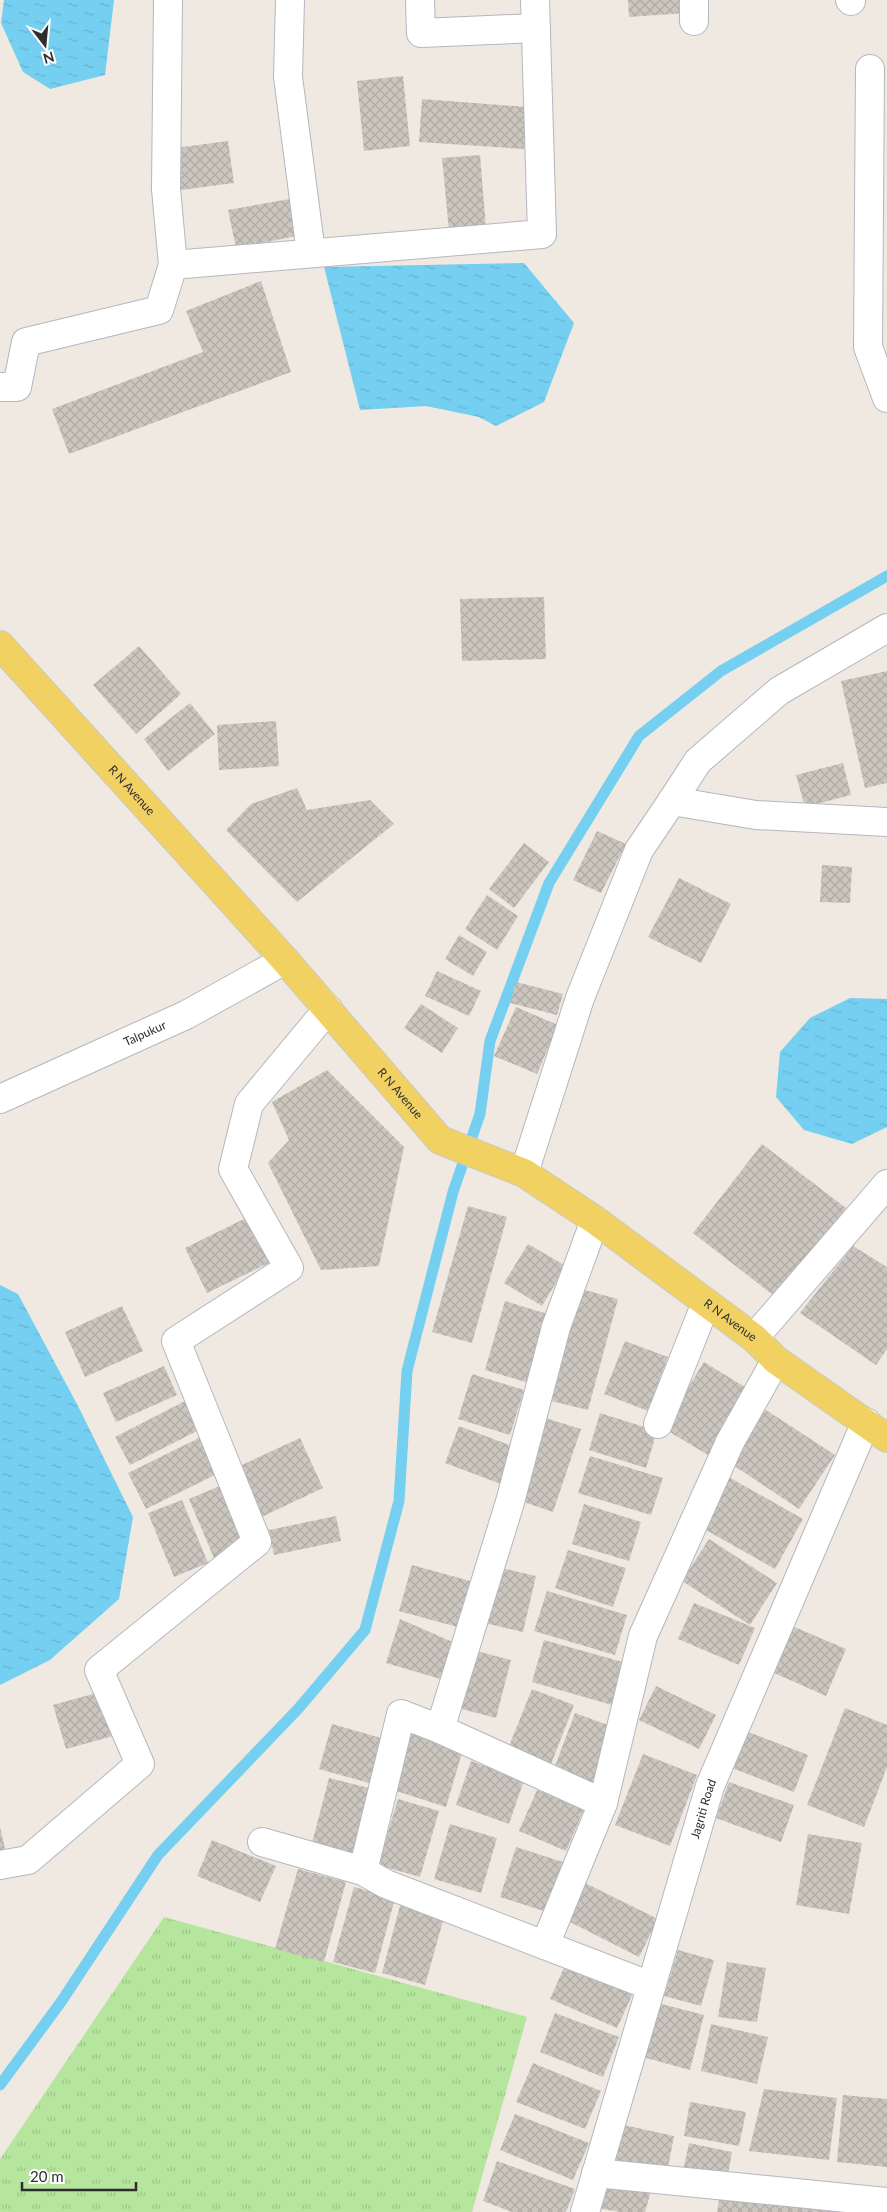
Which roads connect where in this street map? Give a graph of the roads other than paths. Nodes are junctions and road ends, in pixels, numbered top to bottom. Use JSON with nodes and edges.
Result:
{"nodes":[{"id":1,"x":168,"y":0,"type":"edge"},
{"id":2,"x":290,"y":0,"type":"edge"},
{"id":3,"x":420,"y":0,"type":"edge"},
{"id":4,"x":535,"y":0,"type":"edge"},
{"id":5,"x":536,"y":28,"type":"junction"},
{"id":6,"x":870,"y":69,"type":"dead end"},
{"id":7,"x":311,"y":253,"type":"junction"},
{"id":8,"x":173,"y":265,"type":"junction"},
{"id":9,"x":0,"y":387,"type":"edge"},
{"id":10,"x":887,"y":398,"type":"edge"},
{"id":11,"x":887,"y":628,"type":"edge"},
{"id":12,"x":0,"y":646,"type":"edge"},
{"id":13,"x":672,"y":801,"type":"junction"},
{"id":14,"x":887,"y":822,"type":"edge"},
{"id":15,"x":285,"y":960,"type":"junction"},
{"id":16,"x":328,"y":1009,"type":"junction"},
{"id":17,"x":0,"y":1099,"type":"edge"},
{"id":18,"x":524,"y":1173,"type":"junction"},
{"id":19,"x":887,"y":1184,"type":"edge"},
{"id":20,"x":595,"y":1220,"type":"junction"},
{"id":21,"x":706,"y":1303,"type":"junction"},
{"id":22,"x":754,"y":1338,"type":"junction"},
{"id":23,"x":776,"y":1360,"type":"junction"},
{"id":24,"x":658,"y":1424,"type":"dead end"},
{"id":25,"x":878,"y":1427,"type":"edge"},
{"id":26,"x":440,"y":1729,"type":"junction"},
{"id":27,"x":603,"y":1802,"type":"junction"},
{"id":28,"x":262,"y":1842,"type":"dead end"},
{"id":29,"x":0,"y":1865,"type":"edge"},
{"id":30,"x":363,"y":1871,"type":"junction"},
{"id":31,"x":545,"y":1945,"type":"junction"},
{"id":32,"x":651,"y":1986,"type":"junction"},
{"id":33,"x":596,"y":2173,"type":"junction"},
{"id":34,"x":887,"y":2202,"type":"edge"},
{"id":35,"x":585,"y":2212,"type":"edge"}],
"edges":[{"from":1,"to":8,"type":"street"},
{"from":2,"to":7,"type":"street"},
{"from":3,"to":5,"type":"street"},
{"from":4,"to":5,"type":"street"},
{"from":5,"to":7,"type":"street"},
{"from":6,"to":10,"type":"street"},
{"from":7,"to":8,"type":"street"},
{"from":8,"to":9,"type":"street"},
{"from":11,"to":13,"type":"street"},
{"from":12,"to":15,"type":"main road","name":"R N Avenue"},
{"from":13,"to":14,"type":"street"},
{"from":13,"to":18,"type":"street"},
{"from":15,"to":16,"type":"main road","name":"R N Avenue"},
{"from":15,"to":17,"type":"street","name":"Talpukur"},
{"from":16,"to":18,"type":"main road","name":"R N Avenue"},
{"from":16,"to":29,"type":"street"},
{"from":18,"to":20,"type":"main road","name":"R N Avenue"},
{"from":19,"to":22,"type":"street"},
{"from":20,"to":21,"type":"main road","name":"R N Avenue"},
{"from":20,"to":26,"type":"street"},
{"from":21,"to":22,"type":"main road","name":"R N Avenue"},
{"from":21,"to":24,"type":"street"},
{"from":22,"to":23,"type":"main road","name":"R N Avenue"},
{"from":23,"to":25,"type":"main road","name":"R N Avenue"},
{"from":23,"to":27,"type":"street"},
{"from":25,"to":32,"type":"street","name":"Jagriti Road"},
{"from":26,"to":27,"type":"street"},
{"from":26,"to":30,"type":"street"},
{"from":27,"to":31,"type":"street"},
{"from":28,"to":30,"type":"street"},
{"from":30,"to":31,"type":"street"},
{"from":31,"to":32,"type":"street"},
{"from":32,"to":33,"type":"street","name":"Jagriti Road"},
{"from":33,"to":34,"type":"street"},
{"from":33,"to":35,"type":"street","name":"Jagriti Road"}]}
